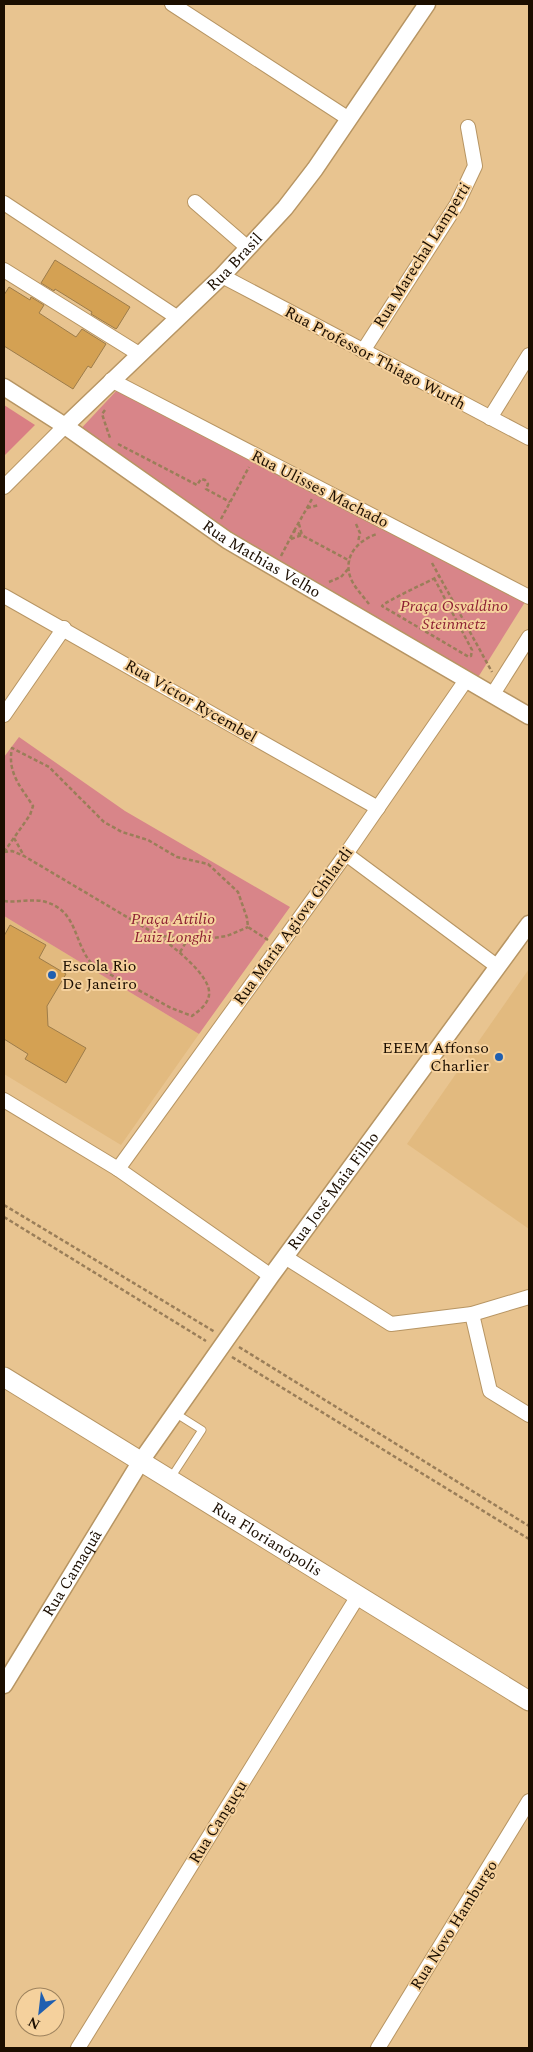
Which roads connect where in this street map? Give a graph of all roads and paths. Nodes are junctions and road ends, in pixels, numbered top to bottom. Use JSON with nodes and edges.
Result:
{"nodes":[{"id":1,"x":172,"y":4,"type":"edge"},
{"id":2,"x":428,"y":4,"type":"edge"},
{"id":3,"x":349,"y":118,"type":"junction"},
{"id":4,"x":468,"y":127,"type":"dead end"},
{"id":5,"x":195,"y":202,"type":"dead end"},
{"id":6,"x":4,"y":203,"type":"edge"},
{"id":7,"x":248,"y":248,"type":"junction"},
{"id":8,"x":4,"y":270,"type":"edge"},
{"id":9,"x":222,"y":276,"type":"junction"},
{"id":10,"x":178,"y":318,"type":"junction"},
{"id":11,"x":363,"y":351,"type":"junction"},
{"id":12,"x":139,"y":354,"type":"junction"},
{"id":13,"x":529,"y":355,"type":"edge"},
{"id":14,"x":112,"y":380,"type":"junction"},
{"id":15,"x":4,"y":387,"type":"edge"},
{"id":16,"x":110,"y":405,"type":"dead end"},
{"id":17,"x":490,"y":418,"type":"junction"},
{"id":18,"x":65,"y":426,"type":"junction"},
{"id":19,"x":529,"y":438,"type":"edge"},
{"id":20,"x":110,"y":439,"type":"junction"},
{"id":21,"x":134,"y":457,"type":"dead end"},
{"id":22,"x":257,"y":471,"type":"dead end"},
{"id":23,"x":4,"y":487,"type":"edge"},
{"id":24,"x":304,"y":495,"type":"dead end"},
{"id":25,"x":312,"y":499,"type":"junction"},
{"id":26,"x":230,"y":502,"type":"junction"},
{"id":27,"x":307,"y":508,"type":"junction"},
{"id":28,"x":213,"y":515,"type":"dead end"},
{"id":29,"x":300,"y":520,"type":"junction"},
{"id":30,"x":363,"y":527,"type":"dead end"},
{"id":31,"x":370,"y":530,"type":"dead end"},
{"id":32,"x":294,"y":531,"type":"junction"},
{"id":33,"x":377,"y":534,"type":"junction"},
{"id":34,"x":302,"y":535,"type":"junction"},
{"id":35,"x":385,"y":538,"type":"dead end"},
{"id":36,"x":290,"y":540,"type":"junction"},
{"id":37,"x":357,"y":545,"type":"junction"},
{"id":38,"x":286,"y":547,"type":"junction"},
{"id":39,"x":273,"y":552,"type":"dead end"},
{"id":40,"x":286,"y":557,"type":"dead end"},
{"id":41,"x":350,"y":561,"type":"junction"},
{"id":42,"x":432,"y":563,"type":"dead end"},
{"id":43,"x":349,"y":568,"type":"junction"},
{"id":44,"x":439,"y":576,"type":"junction"},
{"id":45,"x":434,"y":578,"type":"junction"},
{"id":46,"x":333,"y":587,"type":"dead end"},
{"id":47,"x":4,"y":596,"type":"edge"},
{"id":48,"x":529,"y":597,"type":"edge"},
{"id":49,"x":365,"y":605,"type":"dead end"},
{"id":50,"x":64,"y":628,"type":"junction"},
{"id":51,"x":529,"y":637,"type":"edge"},
{"id":52,"x":493,"y":674,"type":"dead end"},
{"id":53,"x":466,"y":680,"type":"junction"},
{"id":54,"x":493,"y":694,"type":"junction"},
{"id":55,"x":4,"y":714,"type":"edge"},
{"id":56,"x":529,"y":716,"type":"edge"},
{"id":57,"x":378,"y":808,"type":"junction"},
{"id":58,"x":14,"y":838,"type":"junction"},
{"id":59,"x":4,"y":852,"type":"edge"},
{"id":60,"x":346,"y":854,"type":"junction"},
{"id":61,"x":24,"y":856,"type":"junction"},
{"id":62,"x":4,"y":902,"type":"edge"},
{"id":63,"x":529,"y":924,"type":"edge"},
{"id":64,"x":248,"y":927,"type":"junction"},
{"id":65,"x":159,"y":936,"type":"junction"},
{"id":66,"x":188,"y":939,"type":"junction"},
{"id":67,"x":278,"y":946,"type":"junction"},
{"id":68,"x":180,"y":953,"type":"junction"},
{"id":69,"x":498,"y":967,"type":"junction"},
{"id":70,"x":4,"y":1100,"type":"edge"},
{"id":71,"x":118,"y":1169,"type":"junction"},
{"id":72,"x":4,"y":1205,"type":"edge"},
{"id":73,"x":4,"y":1217,"type":"edge"},
{"id":74,"x":285,"y":1258,"type":"junction"},
{"id":75,"x":272,"y":1276,"type":"junction"},
{"id":76,"x":529,"y":1297,"type":"edge"},
{"id":77,"x":472,"y":1314,"type":"junction"},
{"id":78,"x":223,"y":1344,"type":"junction"},
{"id":79,"x":4,"y":1377,"type":"edge"},
{"id":80,"x":175,"y":1413,"type":"junction"},
{"id":81,"x":529,"y":1415,"type":"edge"},
{"id":82,"x":141,"y":1462,"type":"junction"},
{"id":83,"x":170,"y":1479,"type":"junction"},
{"id":84,"x":529,"y":1526,"type":"edge"},
{"id":85,"x":529,"y":1539,"type":"edge"},
{"id":86,"x":358,"y":1596,"type":"junction"},
{"id":87,"x":4,"y":1685,"type":"edge"},
{"id":88,"x":529,"y":1701,"type":"edge"},
{"id":89,"x":529,"y":1802,"type":"edge"},
{"id":90,"x":78,"y":2048,"type":"edge"},
{"id":91,"x":378,"y":2048,"type":"edge"}],
"edges":[{"from":1,"to":3,"type":"street"},
{"from":2,"to":3,"type":"street","name":"Rua Brasil"},
{"from":3,"to":7,"type":"street","name":"Rua Brasil"},
{"from":4,"to":11,"type":"street","name":"Rua Marechal Lamperti"},
{"from":5,"to":7,"type":"street"},
{"from":6,"to":10,"type":"street"},
{"from":7,"to":9,"type":"street","name":"Rua Brasil"},
{"from":8,"to":12,"type":"street"},
{"from":9,"to":10,"type":"street","name":"Rua Brasil"},
{"from":9,"to":11,"type":"street","name":"Rua Professor Thiago Wurth"},
{"from":10,"to":12,"type":"street","name":"Rua Brasil"},
{"from":11,"to":17,"type":"street","name":"Rua Professor Thiago Wurth"},
{"from":12,"to":14,"type":"street","name":"Rua Brasil"},
{"from":13,"to":17,"type":"street"},
{"from":14,"to":18,"type":"street","name":"Rua Brasil"},
{"from":14,"to":48,"type":"street","name":"Rua Ulisses Machado"},
{"from":15,"to":18,"type":"street","name":"Rua Mathias Velho"},
{"from":16,"to":20,"type":"path"},
{"from":17,"to":19,"type":"street","name":"Rua Professor Thiago Wurth"},
{"from":18,"to":23,"type":"street","name":"Rua Brasil"},
{"from":18,"to":53,"type":"street","name":"Rua Mathias Velho"},
{"from":20,"to":21,"type":"path"},
{"from":20,"to":26,"type":"path"},
{"from":22,"to":26,"type":"path"},
{"from":24,"to":25,"type":"path"},
{"from":25,"to":27,"type":"path"},
{"from":25,"to":27,"type":"path"},
{"from":26,"to":28,"type":"path"},
{"from":27,"to":29,"type":"path"},
{"from":29,"to":32,"type":"path"},
{"from":29,"to":34,"type":"path"},
{"from":30,"to":37,"type":"path"},
{"from":31,"to":33,"type":"path"},
{"from":32,"to":34,"type":"path"},
{"from":32,"to":36,"type":"path"},
{"from":33,"to":35,"type":"path"},
{"from":33,"to":37,"type":"path"},
{"from":34,"to":36,"type":"path"},
{"from":34,"to":41,"type":"path"},
{"from":36,"to":38,"type":"path"},
{"from":37,"to":41,"type":"path"},
{"from":38,"to":39,"type":"path"},
{"from":38,"to":40,"type":"path"},
{"from":41,"to":43,"type":"path"},
{"from":42,"to":44,"type":"path"},
{"from":43,"to":46,"type":"path"},
{"from":43,"to":49,"type":"path"},
{"from":44,"to":45,"type":"path"},
{"from":44,"to":52,"type":"path"},
{"from":45,"to":45,"type":"path"},
{"from":47,"to":50,"type":"street","name":"Rua Víctor Rycembel"},
{"from":50,"to":55,"type":"street"},
{"from":50,"to":57,"type":"street","name":"Rua Víctor Rycembel"},
{"from":51,"to":54,"type":"street"},
{"from":53,"to":54,"type":"street","name":"Rua Mathias Velho"},
{"from":53,"to":57,"type":"street","name":"Rua Maria Agiova Ghilardi"},
{"from":54,"to":56,"type":"street","name":"Rua Mathias Velho"},
{"from":57,"to":60,"type":"street","name":"Rua Maria Agiova Ghilardi"},
{"from":58,"to":59,"type":"path"},
{"from":58,"to":61,"type":"path"},
{"from":58,"to":64,"type":"path"},
{"from":59,"to":61,"type":"path"},
{"from":60,"to":67,"type":"street","name":"Rua Maria Agiova Ghilardi"},
{"from":60,"to":69,"type":"street"},
{"from":61,"to":65,"type":"path"},
{"from":62,"to":68,"type":"path"},
{"from":63,"to":69,"type":"street","name":"Rua José Maia Filho"},
{"from":64,"to":66,"type":"path"},
{"from":64,"to":67,"type":"path"},
{"from":65,"to":66,"type":"path"},
{"from":65,"to":68,"type":"path"},
{"from":66,"to":68,"type":"path"},
{"from":67,"to":71,"type":"street","name":"Rua Maria Agiova Ghilardi"},
{"from":69,"to":74,"type":"street","name":"Rua José Maia Filho"},
{"from":70,"to":71,"type":"street"},
{"from":71,"to":75,"type":"street"},
{"from":72,"to":78,"type":"path"},
{"from":73,"to":78,"type":"path"},
{"from":74,"to":75,"type":"street","name":"Rua José Maia Filho"},
{"from":74,"to":77,"type":"street"},
{"from":75,"to":78,"type":"street","name":"Rua José Maia Filho"},
{"from":76,"to":77,"type":"street"},
{"from":77,"to":81,"type":"street"},
{"from":78,"to":80,"type":"street","name":"Rua José Maia Filho"},
{"from":78,"to":84,"type":"path"},
{"from":78,"to":85,"type":"path"},
{"from":79,"to":82,"type":"main road","name":"Rua Florianópolis"},
{"from":80,"to":82,"type":"street","name":"Rua José Maia Filho"},
{"from":80,"to":83,"type":"lane"},
{"from":82,"to":83,"type":"main road","name":"Rua Florianópolis"},
{"from":82,"to":87,"type":"street","name":"Rua Camaquã"},
{"from":83,"to":86,"type":"main road","name":"Rua Florianópolis"},
{"from":86,"to":88,"type":"main road","name":"Rua Florianópolis"},
{"from":86,"to":90,"type":"street","name":"Rua Canguçu"},
{"from":89,"to":91,"type":"street","name":"Rua Novo Hamburgo"}]}
